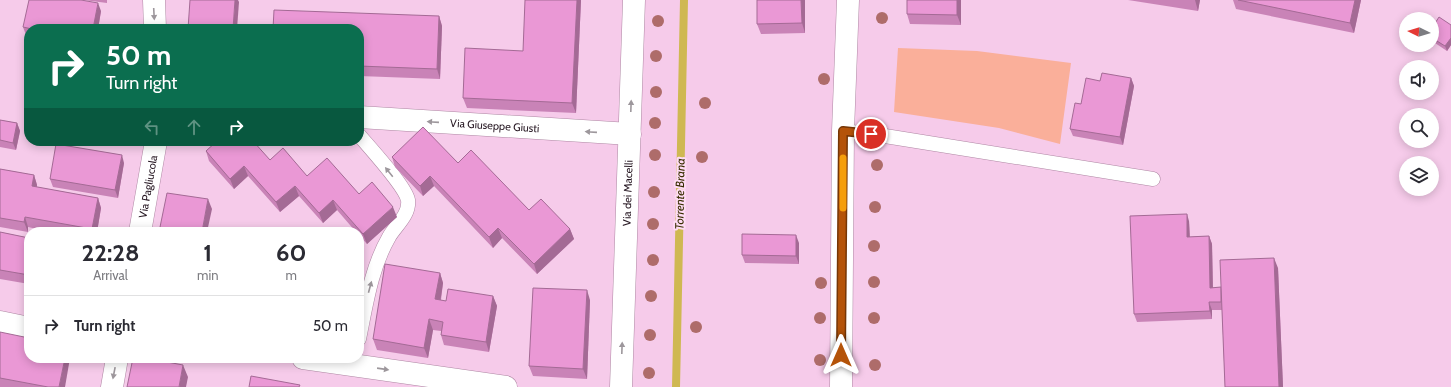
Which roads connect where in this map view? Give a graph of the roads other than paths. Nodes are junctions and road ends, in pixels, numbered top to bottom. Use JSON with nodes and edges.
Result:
{"nodes":[{"id":1,"x":154,"y":0,"type":"edge"},
{"id":2,"x":634,"y":0,"type":"edge"},
{"id":3,"x":848,"y":0,"type":"edge"},
{"id":4,"x":155,"y":24,"type":"edge"},
{"id":5,"x":364,"y":117,"type":"edge"},
{"id":6,"x":843,"y":131,"type":"junction"},
{"id":7,"x":630,"y":134,"type":"junction"},
{"id":8,"x":364,"y":141,"type":"edge"},
{"id":9,"x":155,"y":146,"type":"edge"},
{"id":10,"x":1153,"y":179,"type":"dead end"},
{"id":11,"x":141,"y":227,"type":"edge"},
{"id":12,"x":364,"y":315,"type":"edge"},
{"id":13,"x":0,"y":322,"type":"edge"},
{"id":14,"x":24,"y":327,"type":"edge"},
{"id":15,"x":116,"y":363,"type":"edge"},
{"id":16,"x":360,"y":363,"type":"edge"},
{"id":17,"x":112,"y":387,"type":"edge"},
{"id":18,"x":506,"y":387,"type":"edge"},
{"id":19,"x":621,"y":387,"type":"edge"},
{"id":20,"x":841,"y":387,"type":"edge"}],
"edges":[{"from":1,"to":4,"type":"street","one_way":true},
{"from":7,"to":2,"type":"street","name":"Via dei Macelli","one_way":true},
{"from":3,"to":6,"type":"street"},
{"from":7,"to":5,"type":"street","name":"Via Giuseppe Giusti","one_way":true},
{"from":6,"to":10,"type":"lane"},
{"from":6,"to":20,"type":"street"},
{"from":19,"to":7,"type":"street","name":"Via dei Macelli","one_way":true},
{"from":12,"to":8,"type":"lane","one_way":true},
{"from":9,"to":11,"type":"street","name":"Via Pagliucola"},
{"from":13,"to":14,"type":"street"},
{"from":15,"to":17,"type":"street","one_way":true},
{"from":16,"to":18,"type":"street","one_way":true}]}
